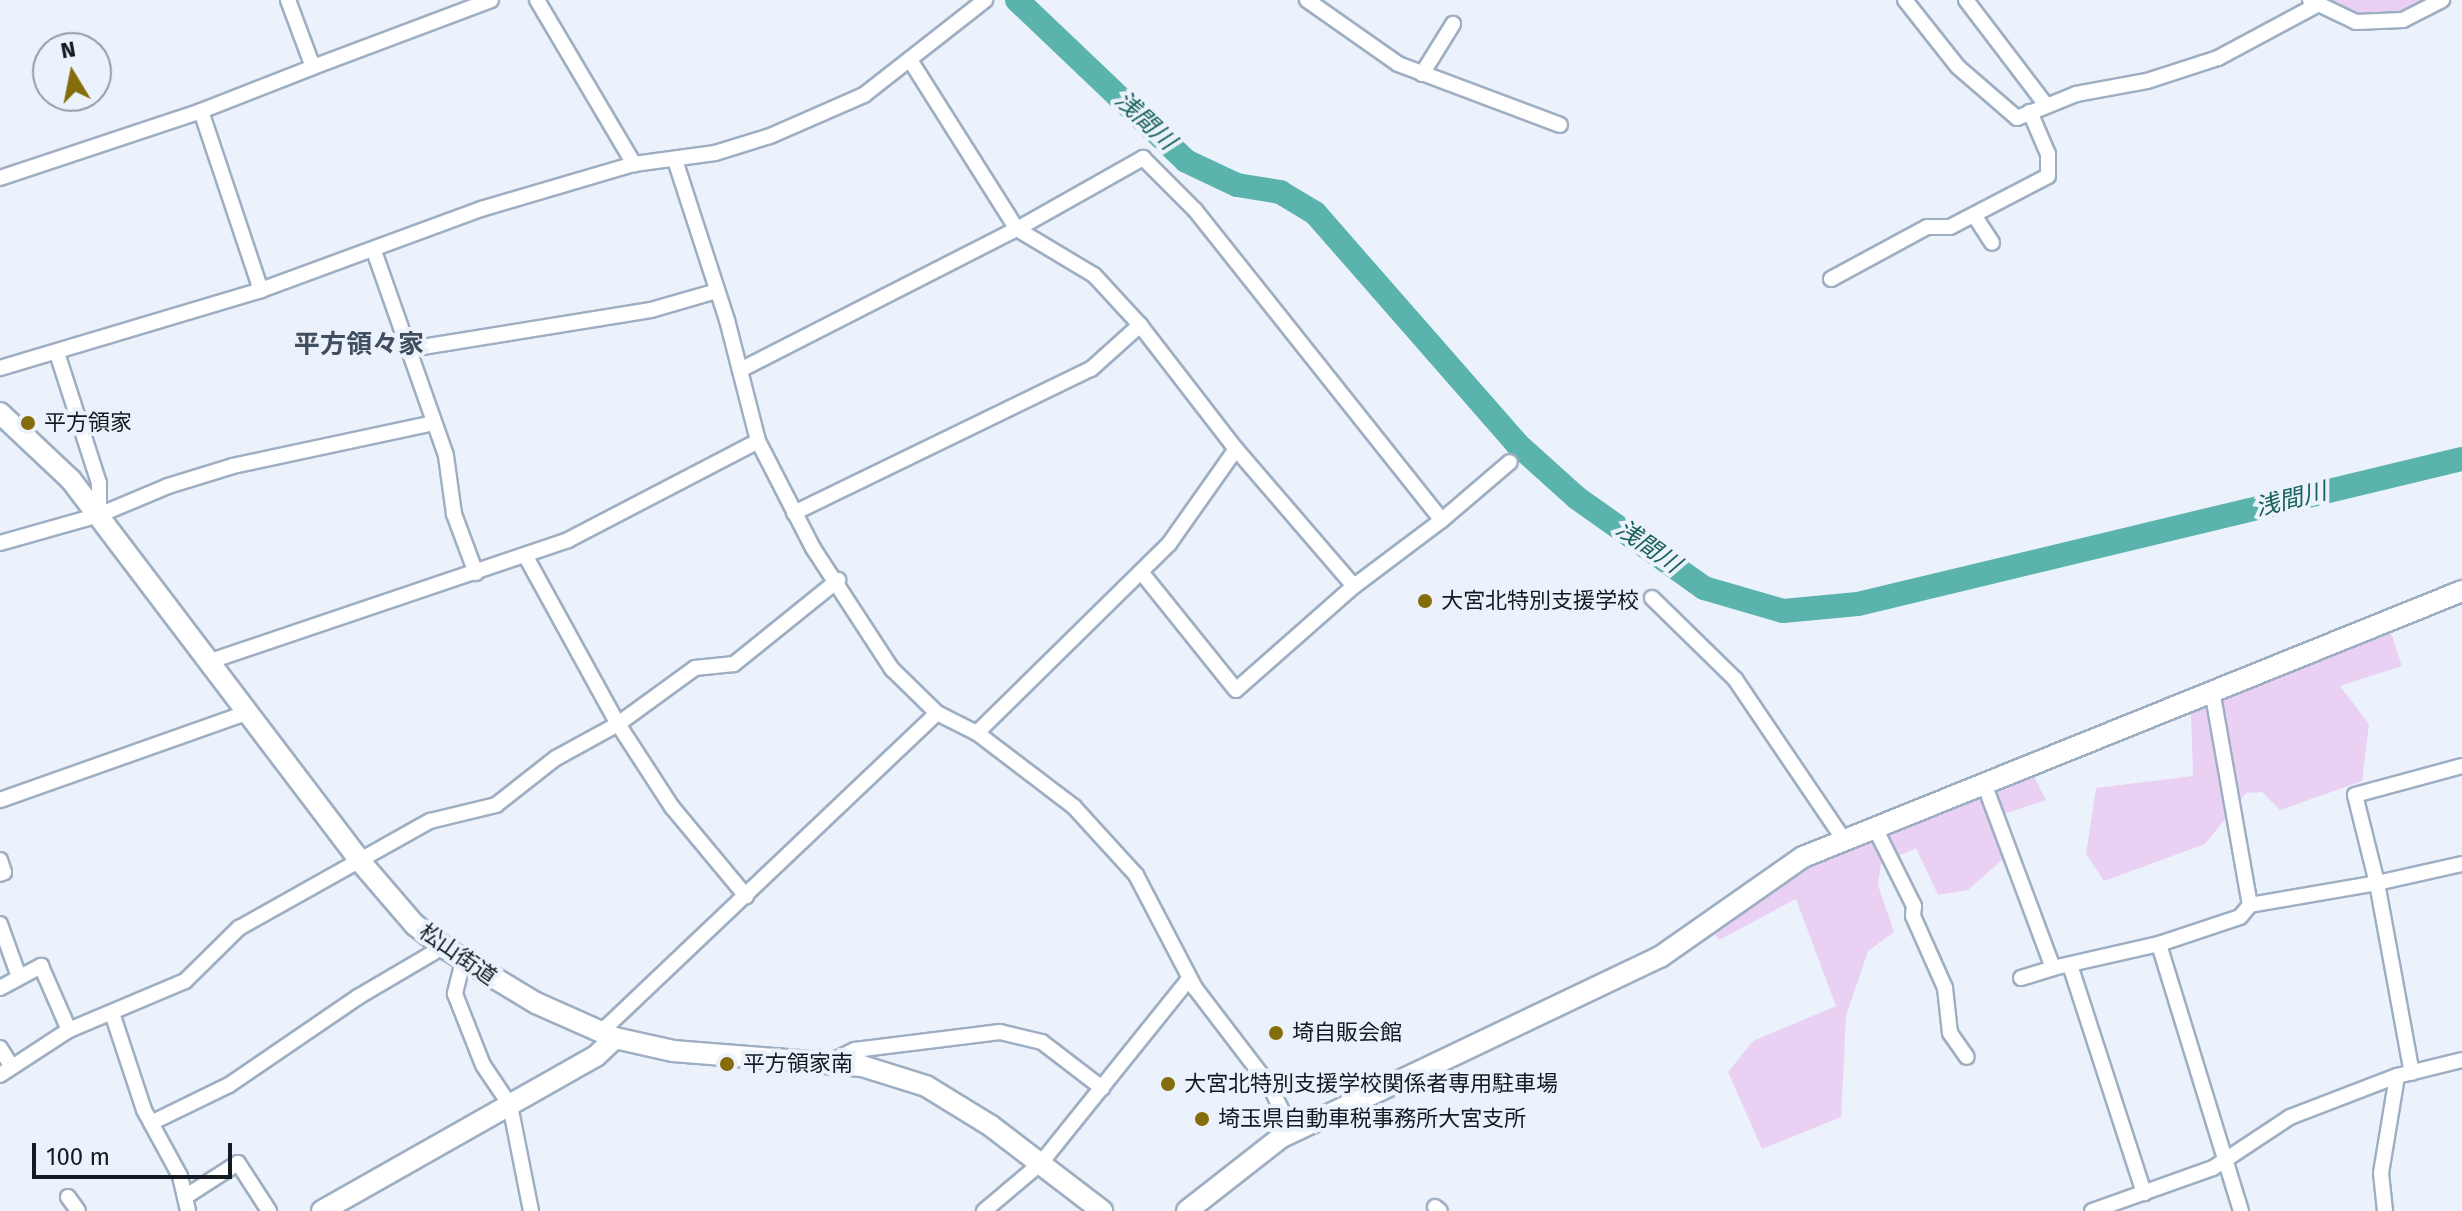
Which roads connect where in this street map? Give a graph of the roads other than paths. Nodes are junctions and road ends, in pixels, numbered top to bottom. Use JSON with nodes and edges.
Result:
{"nodes":[{"id":1,"x":288,"y":0,"type":"edge"},
{"id":2,"x":491,"y":0,"type":"edge"},
{"id":3,"x":537,"y":0,"type":"edge"},
{"id":4,"x":985,"y":0,"type":"edge"},
{"id":5,"x":1307,"y":0,"type":"edge"},
{"id":6,"x":1905,"y":0,"type":"edge"},
{"id":7,"x":1966,"y":0,"type":"edge"},
{"id":8,"x":2442,"y":0,"type":"edge"},
{"id":9,"x":2313,"y":3,"type":"edge"},
{"id":10,"x":1453,"y":24,"type":"dead end"},
{"id":11,"x":910,"y":60,"type":"junction"},
{"id":12,"x":313,"y":67,"type":"junction"},
{"id":13,"x":1422,"y":74,"type":"junction"},
{"id":14,"x":2046,"y":105,"type":"junction"},
{"id":15,"x":201,"y":111,"type":"junction"},
{"id":16,"x":2030,"y":112,"type":"junction"},
{"id":17,"x":1560,"y":125,"type":"dead end"},
{"id":18,"x":675,"y":160,"type":"junction"},
{"id":19,"x":634,"y":164,"type":"junction"},
{"id":20,"x":0,"y":178,"type":"edge"},
{"id":21,"x":1974,"y":215,"type":"junction"},
{"id":22,"x":1017,"y":229,"type":"junction"},
{"id":23,"x":1992,"y":243,"type":"dead end"},
{"id":24,"x":374,"y":251,"type":"junction"},
{"id":25,"x":1831,"y":279,"type":"dead end"},
{"id":26,"x":261,"y":290,"type":"junction"},
{"id":27,"x":717,"y":291,"type":"junction"},
{"id":28,"x":1140,"y":325,"type":"junction"},
{"id":29,"x":410,"y":349,"type":"junction"},
{"id":30,"x":57,"y":353,"type":"junction"},
{"id":31,"x":0,"y":368,"type":"edge"},
{"id":32,"x":740,"y":370,"type":"junction"},
{"id":33,"x":0,"y":413,"type":"edge"},
{"id":34,"x":433,"y":423,"type":"junction"},
{"id":35,"x":758,"y":441,"type":"junction"},
{"id":36,"x":1236,"y":449,"type":"junction"},
{"id":37,"x":1510,"y":462,"type":"dead end"},
{"id":38,"x":794,"y":513,"type":"junction"},
{"id":39,"x":99,"y":515,"type":"junction"},
{"id":40,"x":1442,"y":520,"type":"junction"},
{"id":41,"x":0,"y":543,"type":"edge"},
{"id":42,"x":525,"y":555,"type":"junction"},
{"id":43,"x":476,"y":573,"type":"junction"},
{"id":44,"x":1142,"y":573,"type":"junction"},
{"id":45,"x":838,"y":580,"type":"junction"},
{"id":46,"x":1354,"y":586,"type":"junction"},
{"id":47,"x":2462,"y":591,"type":"edge"},
{"id":48,"x":1652,"y":598,"type":"dead end"},
{"id":49,"x":211,"y":661,"type":"junction"},
{"id":50,"x":2212,"y":690,"type":"junction"},
{"id":51,"x":249,"y":712,"type":"junction"},
{"id":52,"x":937,"y":713,"type":"junction"},
{"id":53,"x":618,"y":724,"type":"junction"},
{"id":54,"x":977,"y":733,"type":"junction"},
{"id":55,"x":2462,"y":766,"type":"edge"},
{"id":56,"x":1985,"y":786,"type":"junction"},
{"id":57,"x":0,"y":800,"type":"edge"},
{"id":58,"x":1875,"y":828,"type":"junction"},
{"id":59,"x":1844,"y":840,"type":"junction"},
{"id":60,"x":0,"y":860,"type":"edge"},
{"id":61,"x":359,"y":860,"type":"junction"},
{"id":62,"x":2462,"y":864,"type":"edge"},
{"id":63,"x":0,"y":874,"type":"edge"},
{"id":64,"x":2377,"y":883,"type":"junction"},
{"id":65,"x":746,"y":896,"type":"junction"},
{"id":66,"x":2250,"y":905,"type":"junction"},
{"id":67,"x":0,"y":924,"type":"edge"},
{"id":68,"x":2159,"y":944,"type":"junction"},
{"id":69,"x":443,"y":947,"type":"junction"},
{"id":70,"x":463,"y":961,"type":"junction"},
{"id":71,"x":2070,"y":965,"type":"junction"},
{"id":72,"x":2053,"y":968,"type":"junction"},
{"id":73,"x":19,"y":977,"type":"junction"},
{"id":74,"x":2021,"y":978,"type":"dead end"},
{"id":75,"x":1189,"y":979,"type":"junction"},
{"id":76,"x":0,"y":988,"type":"edge"},
{"id":77,"x":112,"y":1013,"type":"junction"},
{"id":78,"x":69,"y":1030,"type":"junction"},
{"id":79,"x":608,"y":1035,"type":"junction"},
{"id":80,"x":0,"y":1048,"type":"edge"},
{"id":81,"x":1967,"y":1057,"type":"dead end"},
{"id":82,"x":2462,"y":1060,"type":"edge"},
{"id":83,"x":830,"y":1062,"type":"junction"},
{"id":84,"x":6,"y":1071,"type":"edge"},
{"id":85,"x":2404,"y":1075,"type":"junction"},
{"id":86,"x":1102,"y":1088,"type":"junction"},
{"id":87,"x":510,"y":1105,"type":"junction"},
{"id":88,"x":151,"y":1123,"type":"junction"},
{"id":89,"x":1292,"y":1132,"type":"junction"},
{"id":90,"x":2225,"y":1158,"type":"junction"},
{"id":91,"x":1041,"y":1163,"type":"junction"},
{"id":92,"x":2144,"y":1193,"type":"junction"},
{"id":93,"x":68,"y":1197,"type":"dead end"},
{"id":94,"x":186,"y":1204,"type":"edge"},
{"id":95,"x":78,"y":1211,"type":"edge"},
{"id":96,"x":269,"y":1211,"type":"edge"},
{"id":97,"x":322,"y":1211,"type":"edge"},
{"id":98,"x":531,"y":1211,"type":"edge"},
{"id":99,"x":984,"y":1211,"type":"edge"},
{"id":100,"x":1102,"y":1211,"type":"edge"},
{"id":101,"x":1187,"y":1211,"type":"edge"},
{"id":102,"x":2092,"y":1211,"type":"edge"},
{"id":103,"x":2241,"y":1211,"type":"edge"},
{"id":104,"x":2385,"y":1211,"type":"edge"}],
"edges":[{"from":1,"to":12,"type":"street"},
{"from":2,"to":12,"type":"street"},
{"from":3,"to":19,"type":"street"},
{"from":4,"to":11,"type":"street"},
{"from":5,"to":13,"type":"street"},
{"from":6,"to":16,"type":"street"},
{"from":7,"to":14,"type":"street"},
{"from":8,"to":9,"type":"street"},
{"from":9,"to":14,"type":"street"},
{"from":10,"to":13,"type":"street"},
{"from":11,"to":18,"type":"street"},
{"from":11,"to":22,"type":"street"},
{"from":12,"to":15,"type":"street"},
{"from":13,"to":17,"type":"street"},
{"from":14,"to":16,"type":"street"},
{"from":15,"to":20,"type":"street"},
{"from":15,"to":26,"type":"street"},
{"from":16,"to":21,"type":"street"},
{"from":18,"to":19,"type":"street"},
{"from":18,"to":27,"type":"street"},
{"from":19,"to":24,"type":"street"},
{"from":21,"to":23,"type":"street"},
{"from":21,"to":25,"type":"street"},
{"from":22,"to":28,"type":"street"},
{"from":22,"to":32,"type":"street"},
{"from":22,"to":40,"type":"street"},
{"from":24,"to":26,"type":"street"},
{"from":24,"to":29,"type":"street"},
{"from":26,"to":30,"type":"street"},
{"from":27,"to":29,"type":"street"},
{"from":27,"to":32,"type":"street"},
{"from":28,"to":36,"type":"street"},
{"from":28,"to":38,"type":"street"},
{"from":29,"to":34,"type":"street"},
{"from":30,"to":31,"type":"street"},
{"from":30,"to":39,"type":"street"},
{"from":32,"to":35,"type":"street"},
{"from":33,"to":39,"type":"street","name":"松山街道"},
{"from":34,"to":39,"type":"street"},
{"from":34,"to":43,"type":"street"},
{"from":35,"to":38,"type":"street"},
{"from":35,"to":42,"type":"street"},
{"from":36,"to":44,"type":"street"},
{"from":36,"to":46,"type":"street"},
{"from":37,"to":40,"type":"street"},
{"from":38,"to":45,"type":"street"},
{"from":39,"to":41,"type":"street"},
{"from":39,"to":49,"type":"street","name":"松山街道"},
{"from":40,"to":46,"type":"street"},
{"from":42,"to":43,"type":"street"},
{"from":42,"to":53,"type":"street"},
{"from":43,"to":49,"type":"street"},
{"from":44,"to":46,"type":"street"},
{"from":44,"to":54,"type":"street"},
{"from":45,"to":52,"type":"street"},
{"from":45,"to":53,"type":"street"},
{"from":47,"to":50,"type":"street"},
{"from":48,"to":59,"type":"street"},
{"from":49,"to":51,"type":"street","name":"松山街道"},
{"from":50,"to":56,"type":"street"},
{"from":50,"to":66,"type":"street"},
{"from":51,"to":57,"type":"street"},
{"from":51,"to":61,"type":"street","name":"松山街道"},
{"from":52,"to":54,"type":"street"},
{"from":52,"to":65,"type":"street"},
{"from":53,"to":61,"type":"street"},
{"from":53,"to":65,"type":"street"},
{"from":54,"to":75,"type":"street"},
{"from":55,"to":64,"type":"street"},
{"from":56,"to":58,"type":"street"},
{"from":56,"to":72,"type":"street"},
{"from":58,"to":59,"type":"street"},
{"from":58,"to":81,"type":"street"},
{"from":59,"to":89,"type":"street"},
{"from":60,"to":63,"type":"street"},
{"from":61,"to":69,"type":"street","name":"松山街道"},
{"from":61,"to":77,"type":"street"},
{"from":62,"to":64,"type":"street"},
{"from":64,"to":66,"type":"street"},
{"from":64,"to":85,"type":"street"},
{"from":65,"to":79,"type":"street"},
{"from":66,"to":68,"type":"street"},
{"from":67,"to":73,"type":"street"},
{"from":68,"to":71,"type":"street"},
{"from":68,"to":90,"type":"street"},
{"from":69,"to":70,"type":"street","name":"松山街道"},
{"from":69,"to":88,"type":"street"},
{"from":70,"to":79,"type":"street","name":"松山街道"},
{"from":70,"to":87,"type":"street"},
{"from":71,"to":72,"type":"street"},
{"from":71,"to":92,"type":"street"},
{"from":72,"to":74,"type":"street"},
{"from":73,"to":76,"type":"street"},
{"from":73,"to":78,"type":"street"},
{"from":75,"to":86,"type":"street"},
{"from":75,"to":89,"type":"street"},
{"from":77,"to":78,"type":"street"},
{"from":77,"to":88,"type":"street"},
{"from":78,"to":84,"type":"street"},
{"from":79,"to":83,"type":"street","name":"松山街道"},
{"from":79,"to":87,"type":"street"},
{"from":80,"to":84,"type":"street"},
{"from":82,"to":85,"type":"street"},
{"from":83,"to":86,"type":"street"},
{"from":83,"to":91,"type":"street","name":"松山街道"},
{"from":85,"to":90,"type":"street"},
{"from":85,"to":104,"type":"street"},
{"from":86,"to":91,"type":"street"},
{"from":87,"to":97,"type":"street"},
{"from":87,"to":98,"type":"street"},
{"from":88,"to":94,"type":"street"},
{"from":89,"to":101,"type":"street"},
{"from":90,"to":92,"type":"street"},
{"from":90,"to":103,"type":"street"},
{"from":91,"to":99,"type":"street"},
{"from":91,"to":100,"type":"street","name":"松山街道"},
{"from":92,"to":102,"type":"street"},
{"from":93,"to":95,"type":"street"},
{"from":94,"to":96,"type":"street"}]}
